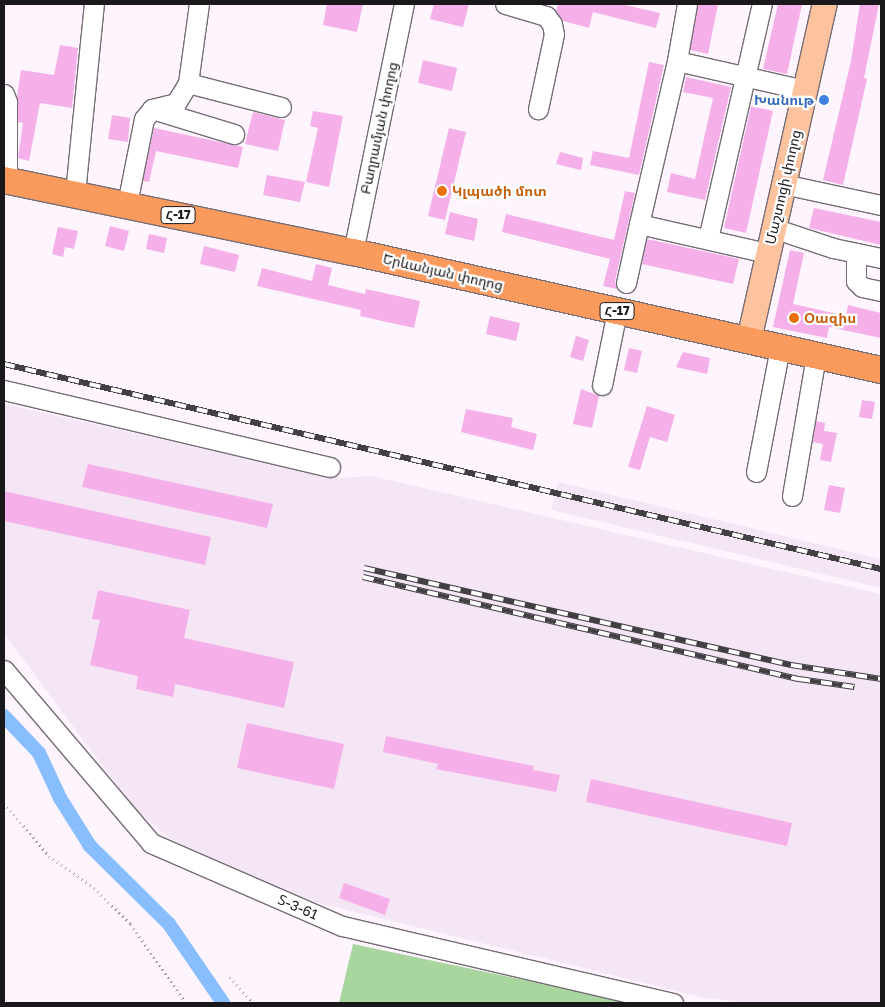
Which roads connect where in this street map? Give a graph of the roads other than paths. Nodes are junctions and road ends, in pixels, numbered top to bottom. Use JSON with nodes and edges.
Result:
{"nodes":[{"id":1,"x":94,"y":4,"type":"edge"},
{"id":2,"x":199,"y":4,"type":"edge"},
{"id":3,"x":404,"y":4,"type":"edge"},
{"id":4,"x":505,"y":4,"type":"edge"},
{"id":5,"x":687,"y":4,"type":"edge"},
{"id":6,"x":762,"y":4,"type":"edge"},
{"id":7,"x":825,"y":4,"type":"edge"},
{"id":8,"x":677,"y":61,"type":"junction"},
{"id":9,"x":746,"y":77,"type":"junction"},
{"id":10,"x":188,"y":82,"type":"junction"},
{"id":11,"x":805,"y":90,"type":"junction"},
{"id":12,"x":4,"y":94,"type":"edge"},
{"id":13,"x":281,"y":107,"type":"dead end"},
{"id":14,"x":152,"y":109,"type":"junction"},
{"id":15,"x":538,"y":109,"type":"dead end"},
{"id":16,"x":234,"y":134,"type":"dead end"},
{"id":17,"x":5,"y":181,"type":"edge"},
{"id":18,"x":783,"y":184,"type":"junction"},
{"id":19,"x":75,"y":193,"type":"junction"},
{"id":20,"x":127,"y":204,"type":"junction"},
{"id":21,"x":881,"y":205,"type":"edge"},
{"id":22,"x":639,"y":224,"type":"junction"},
{"id":23,"x":773,"y":228,"type":"junction"},
{"id":24,"x":708,"y":239,"type":"junction"},
{"id":25,"x":353,"y":252,"type":"junction"},
{"id":26,"x":767,"y":253,"type":"junction"},
{"id":27,"x":856,"y":253,"type":"junction"},
{"id":28,"x":881,"y":258,"type":"edge"},
{"id":29,"x":626,"y":283,"type":"dead end"},
{"id":30,"x":881,"y":291,"type":"edge"},
{"id":31,"x":617,"y":311,"type":"junction"},
{"id":32,"x":749,"y":340,"type":"junction"},
{"id":33,"x":780,"y":347,"type":"junction"},
{"id":34,"x":816,"y":356,"type":"junction"},
{"id":35,"x":881,"y":370,"type":"edge"},
{"id":36,"x":602,"y":385,"type":"dead end"},
{"id":37,"x":4,"y":390,"type":"edge"},
{"id":38,"x":330,"y":467,"type":"dead end"},
{"id":39,"x":756,"y":472,"type":"dead end"},
{"id":40,"x":792,"y":496,"type":"dead end"},
{"id":41,"x":4,"y":670,"type":"edge"},
{"id":42,"x":673,"y":1003,"type":"edge"}],
"edges":[{"from":1,"to":19,"type":"street"},
{"from":2,"to":10,"type":"street"},
{"from":3,"to":25,"type":"street","name":"Բաղրամյան փողոց"},
{"from":4,"to":15,"type":"street"},
{"from":5,"to":8,"type":"street"},
{"from":6,"to":9,"type":"street"},
{"from":7,"to":11,"type":"main road","name":"Մաշտոցի փողոց"},
{"from":8,"to":9,"type":"street"},
{"from":8,"to":22,"type":"street"},
{"from":9,"to":11,"type":"street"},
{"from":9,"to":24,"type":"street"},
{"from":10,"to":13,"type":"street"},
{"from":10,"to":14,"type":"street"},
{"from":11,"to":18,"type":"main road","name":"Մաշտոցի փողոց"},
{"from":12,"to":17,"type":"street"},
{"from":14,"to":16,"type":"street"},
{"from":14,"to":20,"type":"street"},
{"from":17,"to":19,"type":"highway","name":"Երևանյան փողոց","number":"Հ-17"},
{"from":18,"to":21,"type":"street"},
{"from":18,"to":23,"type":"main road","name":"Մաշտոցի փողոց"},
{"from":19,"to":20,"type":"highway","name":"Երևանյան փողոց","number":"Հ-17"},
{"from":20,"to":25,"type":"highway","name":"Երևանյան փողոց","number":"Հ-17"},
{"from":22,"to":24,"type":"street"},
{"from":22,"to":29,"type":"street"},
{"from":23,"to":26,"type":"main road","name":"Մաշտոցի փողոց"},
{"from":23,"to":27,"type":"street"},
{"from":24,"to":26,"type":"street"},
{"from":25,"to":31,"type":"highway","name":"Երևանյան փողոց","number":"Հ-17"},
{"from":26,"to":32,"type":"main road","name":"Մաշտոցի փողոց"},
{"from":27,"to":28,"type":"street"},
{"from":27,"to":30,"type":"street"},
{"from":31,"to":32,"type":"highway","name":"Երևանյան փողոց","number":"Հ-17"},
{"from":31,"to":36,"type":"street"},
{"from":32,"to":33,"type":"highway","name":"Երևանյան փողոց","number":"Հ-17"},
{"from":33,"to":34,"type":"highway","name":"Երևանյան փողոց","number":"Հ-17"},
{"from":33,"to":39,"type":"street"},
{"from":34,"to":35,"type":"highway","name":"Երևանյան փողոց","number":"Հ-17"},
{"from":34,"to":40,"type":"street"},
{"from":37,"to":38,"type":"street"},
{"from":41,"to":42,"type":"street","name":"Տ-3-61","number":"Տ-3-61"}]}
